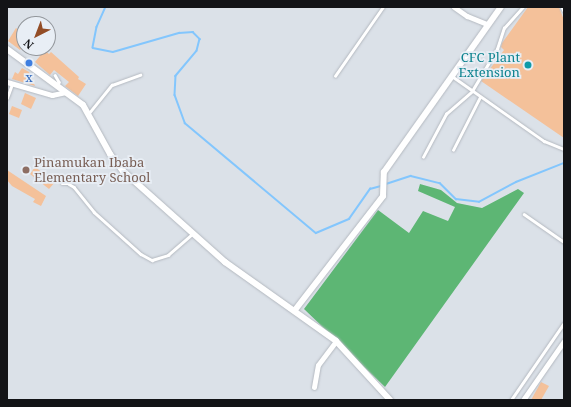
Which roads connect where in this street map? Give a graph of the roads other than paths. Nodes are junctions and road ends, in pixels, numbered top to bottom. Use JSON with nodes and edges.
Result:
{"nodes":[{"id":1,"x":383,"y":7,"type":"edge"},
{"id":2,"x":454,"y":7,"type":"edge"},
{"id":3,"x":501,"y":7,"type":"edge"},
{"id":4,"x":523,"y":7,"type":"edge"},
{"id":5,"x":562,"y":7,"type":"edge"},
{"id":6,"x":564,"y":11,"type":"edge"},
{"id":7,"x":487,"y":24,"type":"junction"},
{"id":8,"x":7,"y":49,"type":"edge"},
{"id":9,"x":55,"y":74,"type":"dead end"},
{"id":10,"x":140,"y":75,"type":"dead end"},
{"id":11,"x":335,"y":76,"type":"dead end"},
{"id":12,"x":452,"y":76,"type":"junction"},
{"id":13,"x":10,"y":82,"type":"edge"},
{"id":14,"x":58,"y":86,"type":"junction"},
{"id":15,"x":472,"y":91,"type":"junction"},
{"id":16,"x":66,"y":92,"type":"junction"},
{"id":17,"x":480,"y":97,"type":"junction"},
{"id":18,"x":7,"y":98,"type":"edge"},
{"id":19,"x":89,"y":113,"type":"junction"},
{"id":20,"x":564,"y":148,"type":"edge"},
{"id":21,"x":453,"y":150,"type":"dead end"},
{"id":22,"x":423,"y":157,"type":"dead end"},
{"id":23,"x":62,"y":184,"type":"dead end"},
{"id":24,"x":524,"y":214,"type":"dead end"},
{"id":25,"x":192,"y":234,"type":"junction"},
{"id":26,"x":564,"y":242,"type":"edge"},
{"id":27,"x":295,"y":310,"type":"junction"},
{"id":28,"x":564,"y":323,"type":"edge"},
{"id":29,"x":336,"y":341,"type":"junction"},
{"id":30,"x":564,"y":341,"type":"edge"},
{"id":31,"x":314,"y":387,"type":"dead end"},
{"id":32,"x":390,"y":400,"type":"edge"},
{"id":33,"x":511,"y":400,"type":"edge"},
{"id":34,"x":523,"y":400,"type":"edge"}],
"edges":[{"from":1,"to":11,"type":"lane"},
{"from":2,"to":7,"type":"street"},
{"from":3,"to":7,"type":"street"},
{"from":4,"to":15,"type":"lane"},
{"from":5,"to":6,"type":"lane"},
{"from":7,"to":12,"type":"street"},
{"from":8,"to":14,"type":"street"},
{"from":9,"to":14,"type":"lane"},
{"from":10,"to":19,"type":"lane"},
{"from":12,"to":15,"type":"lane"},
{"from":12,"to":27,"type":"street"},
{"from":13,"to":16,"type":"street"},
{"from":13,"to":18,"type":"lane"},
{"from":14,"to":16,"type":"street"},
{"from":15,"to":17,"type":"lane"},
{"from":15,"to":22,"type":"lane"},
{"from":16,"to":19,"type":"street"},
{"from":17,"to":20,"type":"lane"},
{"from":17,"to":21,"type":"lane"},
{"from":19,"to":25,"type":"street"},
{"from":23,"to":25,"type":"lane"},
{"from":24,"to":26,"type":"lane"},
{"from":25,"to":27,"type":"street"},
{"from":27,"to":29,"type":"street"},
{"from":28,"to":33,"type":"lane"},
{"from":29,"to":31,"type":"street"},
{"from":29,"to":32,"type":"street"},
{"from":30,"to":34,"type":"street"}]}
